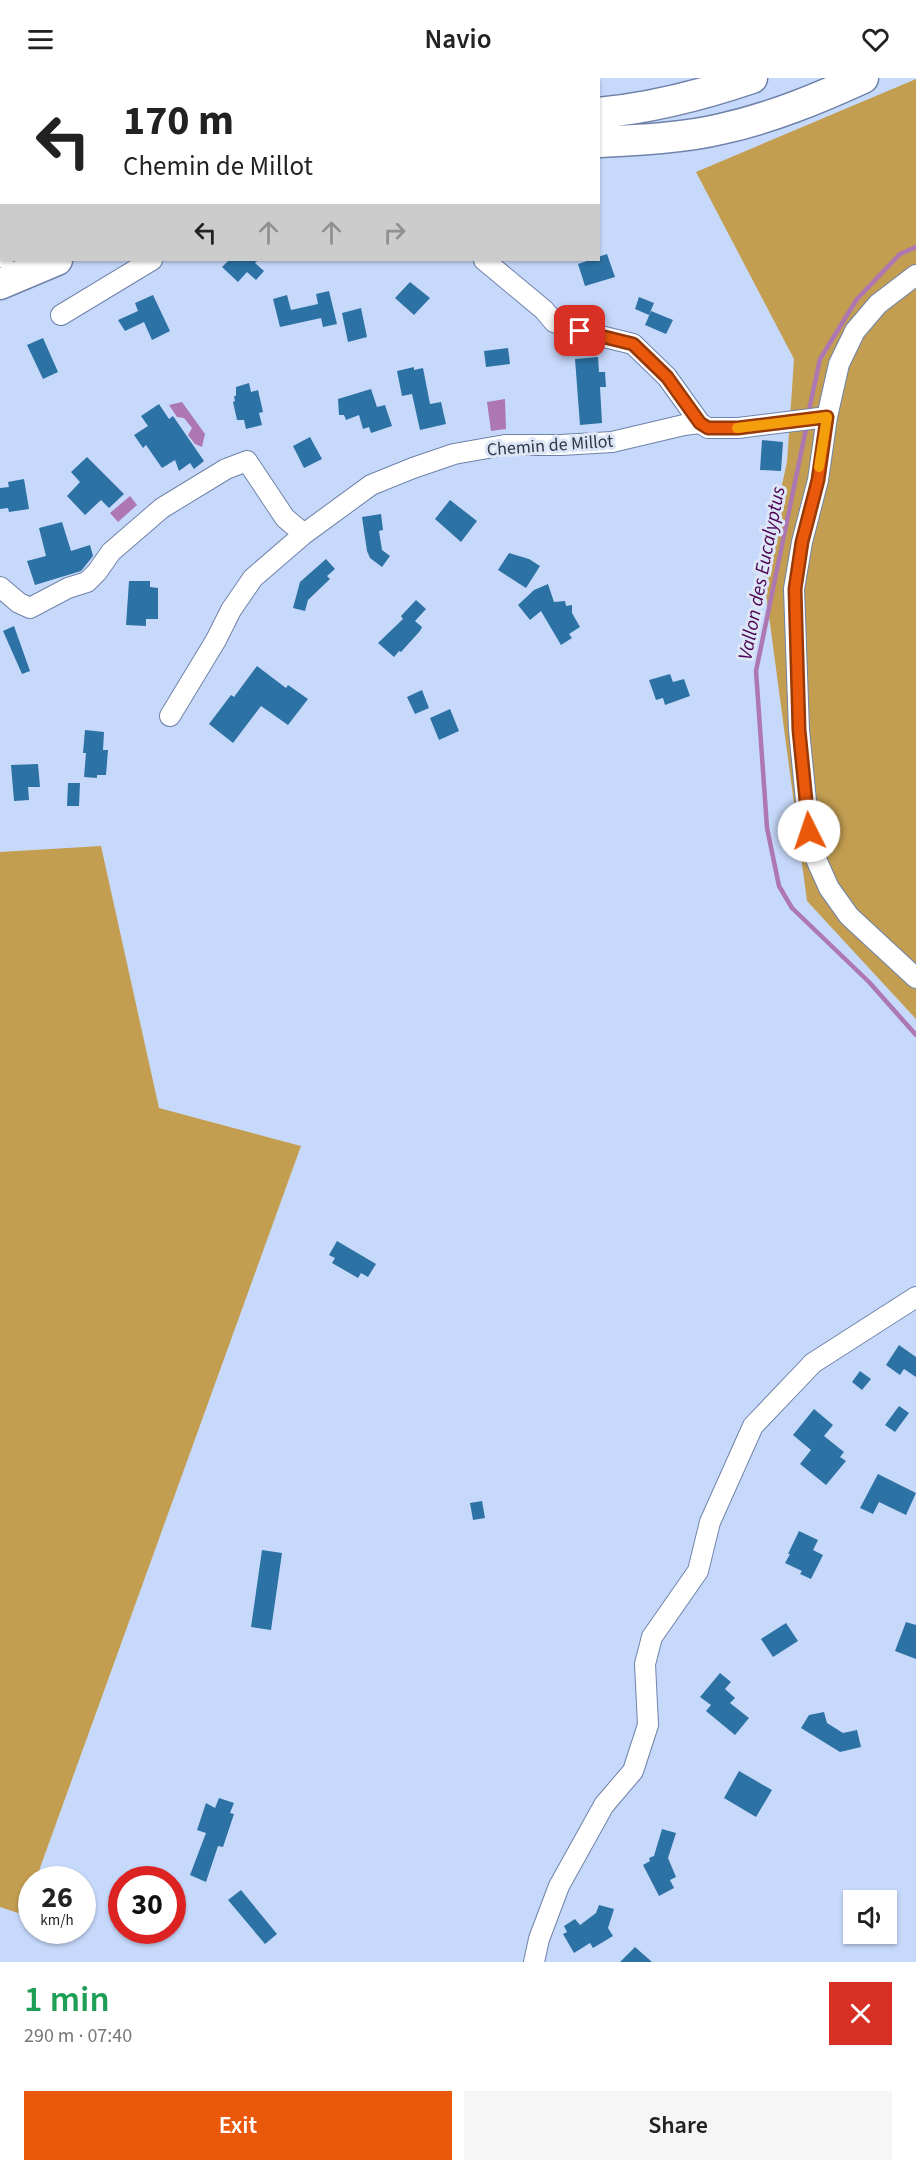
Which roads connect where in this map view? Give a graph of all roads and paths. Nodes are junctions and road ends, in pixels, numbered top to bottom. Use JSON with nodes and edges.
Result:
{"nodes":[{"id":1,"x":752,"y":78,"type":"edge"},
{"id":2,"x":863,"y":78,"type":"edge"},
{"id":3,"x":600,"y":113,"type":"edge"},
{"id":4,"x":600,"y":142,"type":"edge"},
{"id":5,"x":55,"y":261,"type":"edge"},
{"id":6,"x":150,"y":261,"type":"edge"},
{"id":7,"x":485,"y":261,"type":"edge"},
{"id":8,"x":916,"y":275,"type":"edge"},
{"id":9,"x":0,"y":284,"type":"edge"},
{"id":10,"x":61,"y":315,"type":"dead end"},
{"id":11,"x":821,"y":418,"type":"junction"},
{"id":12,"x":700,"y":423,"type":"junction"},
{"id":13,"x":304,"y":534,"type":"junction"},
{"id":14,"x":0,"y":587,"type":"edge"},
{"id":15,"x":170,"y":716,"type":"dead end"},
{"id":16,"x":916,"y":978,"type":"edge"},
{"id":17,"x":916,"y":1297,"type":"edge"},
{"id":18,"x":534,"y":1962,"type":"edge"}],
"edges":[{"from":1,"to":3,"type":"main road"},
{"from":2,"to":4,"type":"main road"},
{"from":5,"to":9,"type":"main road"},
{"from":6,"to":10,"type":"street"},
{"from":7,"to":12,"type":"street"},
{"from":8,"to":11,"type":"street"},
{"from":11,"to":12,"type":"street","name":"Chemin de Millot"},
{"from":11,"to":16,"type":"street"},
{"from":12,"to":13,"type":"street","name":"Chemin de Millot"},
{"from":13,"to":14,"type":"street"},
{"from":13,"to":15,"type":"street","name":"Chemin de Millot"},
{"from":17,"to":18,"type":"street"}]}
